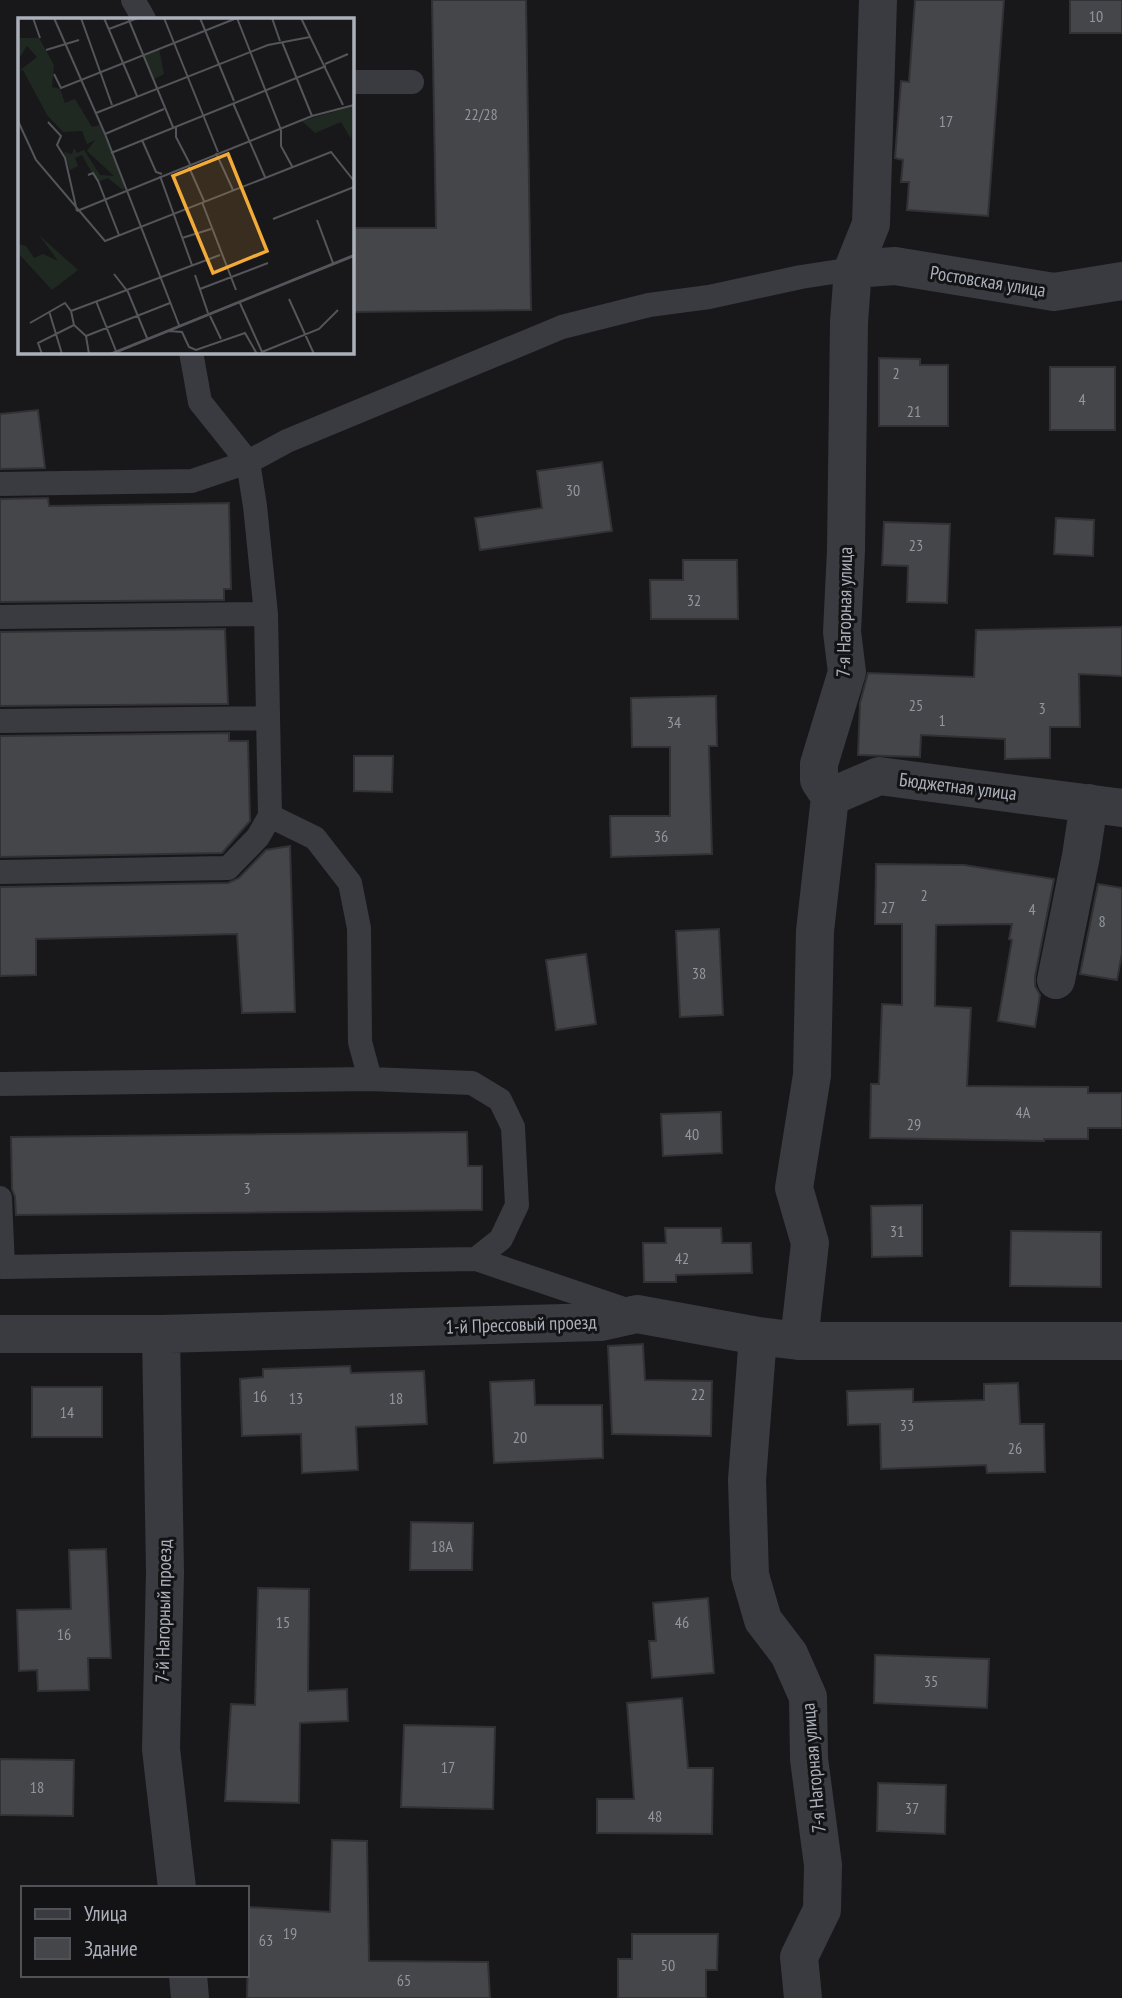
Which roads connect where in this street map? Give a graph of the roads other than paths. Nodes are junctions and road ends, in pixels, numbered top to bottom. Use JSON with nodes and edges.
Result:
{"nodes":[{"id":1,"x":133,"y":0,"type":"edge"},
{"id":2,"x":878,"y":0,"type":"edge"},
{"id":3,"x":144,"y":18,"type":"edge"},
{"id":4,"x":354,"y":82,"type":"edge"},
{"id":5,"x":412,"y":82,"type":"dead end"},
{"id":6,"x":853,"y":268,"type":"junction"},
{"id":7,"x":1122,"y":281,"type":"edge"},
{"id":8,"x":191,"y":354,"type":"edge"},
{"id":9,"x":248,"y":462,"type":"junction"},
{"id":10,"x":0,"y":484,"type":"edge"},
{"id":11,"x":266,"y":614,"type":"junction"},
{"id":12,"x":0,"y":617,"type":"edge"},
{"id":13,"x":268,"y":718,"type":"junction"},
{"id":14,"x":0,"y":722,"type":"edge"},
{"id":15,"x":830,"y":797,"type":"junction"},
{"id":16,"x":1105,"y":805,"type":"edge"},
{"id":17,"x":270,"y":816,"type":"junction"},
{"id":18,"x":0,"y":872,"type":"edge"},
{"id":19,"x":1056,"y":980,"type":"dead end"},
{"id":20,"x":370,"y":1079,"type":"junction"},
{"id":21,"x":0,"y":1084,"type":"edge"},
{"id":22,"x":0,"y":1198,"type":"edge"},
{"id":23,"x":476,"y":1259,"type":"junction"},
{"id":24,"x":1,"y":1267,"type":"edge"},
{"id":25,"x":637,"y":1314,"type":"junction"},
{"id":26,"x":0,"y":1334,"type":"edge"},
{"id":27,"x":161,"y":1334,"type":"junction"},
{"id":28,"x":758,"y":1336,"type":"junction"},
{"id":29,"x":799,"y":1341,"type":"junction"},
{"id":30,"x":1122,"y":1341,"type":"edge"},
{"id":31,"x":177,"y":1886,"type":"edge"},
{"id":32,"x":188,"y":1977,"type":"edge"},
{"id":33,"x":190,"y":1998,"type":"edge"},
{"id":34,"x":803,"y":1998,"type":"edge"}],
"edges":[{"from":1,"to":3,"type":"lane"},
{"from":2,"to":6,"type":"street","name":"7-я Нагорная улица"},
{"from":4,"to":5,"type":"lane"},
{"from":6,"to":7,"type":"street","name":"Ростовская улица"},
{"from":6,"to":9,"type":"lane"},
{"from":6,"to":15,"type":"street","name":"7-я Нагорная улица"},
{"from":8,"to":9,"type":"lane"},
{"from":9,"to":10,"type":"lane"},
{"from":9,"to":11,"type":"lane"},
{"from":11,"to":12,"type":"lane"},
{"from":11,"to":13,"type":"lane"},
{"from":13,"to":14,"type":"lane"},
{"from":13,"to":17,"type":"lane"},
{"from":15,"to":16,"type":"street","name":"Бюджетная улица"},
{"from":15,"to":29,"type":"street","name":"7-я Нагорная улица"},
{"from":16,"to":19,"type":"street","name":"Бюджетная улица"},
{"from":17,"to":18,"type":"lane"},
{"from":17,"to":20,"type":"lane"},
{"from":20,"to":21,"type":"lane"},
{"from":20,"to":23,"type":"lane"},
{"from":22,"to":24,"type":"lane"},
{"from":23,"to":24,"type":"lane"},
{"from":23,"to":25,"type":"lane"},
{"from":25,"to":27,"type":"street","name":"1-й Прессовый проезд"},
{"from":25,"to":28,"type":"street","name":"1-й Прессовый проезд"},
{"from":26,"to":27,"type":"street","name":"1-й Прессовый проезд"},
{"from":27,"to":31,"type":"street","name":"7-й Нагорный проезд"},
{"from":28,"to":29,"type":"street","name":"1-й Прессовый проезд"},
{"from":28,"to":34,"type":"street","name":"7-я Нагорная улица"},
{"from":29,"to":30,"type":"street","name":"1-й Прессовый проезд"},
{"from":32,"to":33,"type":"street"}]}
